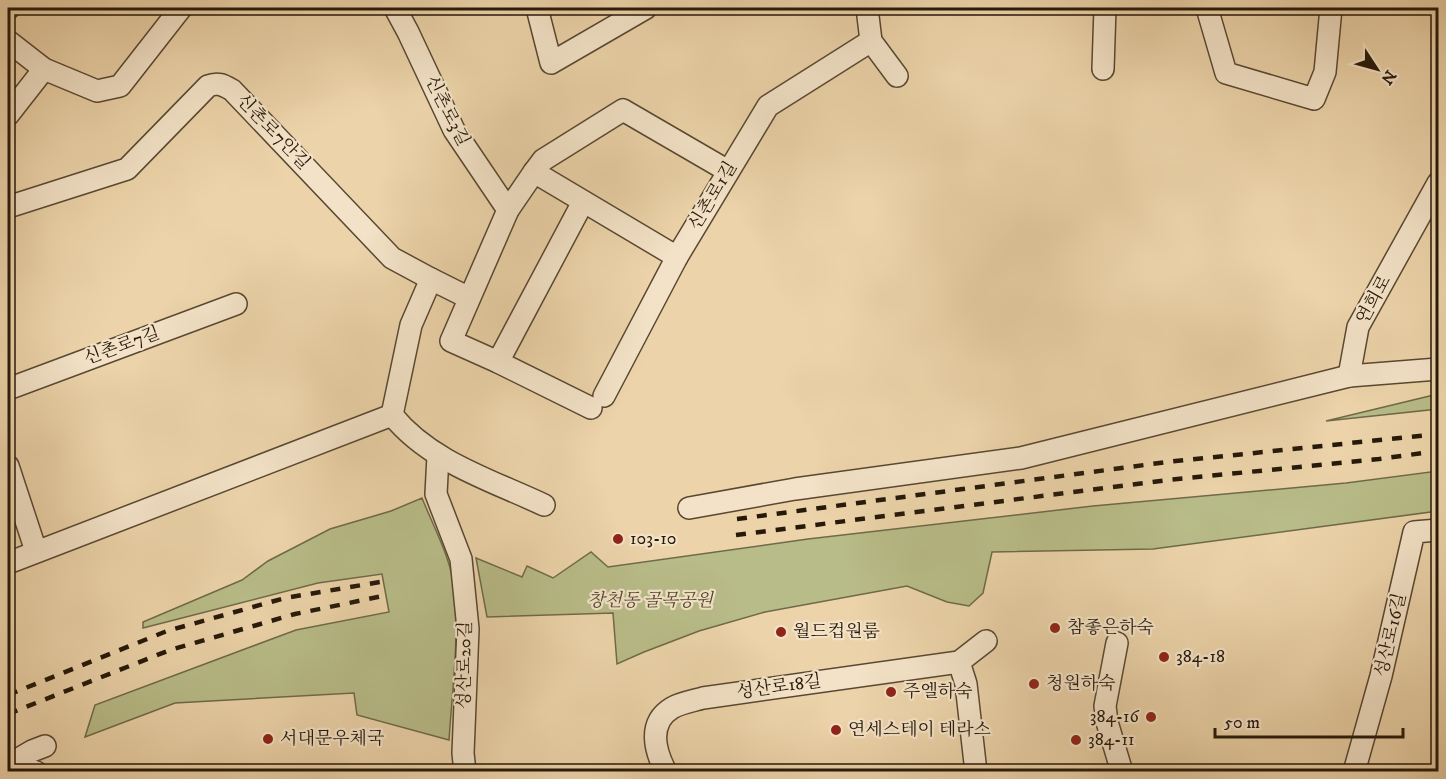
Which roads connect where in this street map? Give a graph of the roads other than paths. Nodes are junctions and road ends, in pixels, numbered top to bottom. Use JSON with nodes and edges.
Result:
{"nodes":[{"id":1,"x":181,"y":8,"type":"edge"},
{"id":2,"x":395,"y":8,"type":"edge"},
{"id":3,"x":537,"y":8,"type":"edge"},
{"id":4,"x":646,"y":8,"type":"edge"},
{"id":5,"x":867,"y":8,"type":"edge"},
{"id":6,"x":1105,"y":8,"type":"edge"},
{"id":7,"x":1207,"y":8,"type":"edge"},
{"id":8,"x":1330,"y":8,"type":"edge"},
{"id":9,"x":8,"y":41,"type":"edge"},
{"id":10,"x":871,"y":41,"type":"junction"},
{"id":11,"x":44,"y":69,"type":"junction"},
{"id":12,"x":1102,"y":69,"type":"dead end"},
{"id":13,"x":897,"y":76,"type":"dead end"},
{"id":14,"x":8,"y":116,"type":"edge"},
{"id":15,"x":728,"y":171,"type":"junction"},
{"id":16,"x":534,"y":172,"type":"junction"},
{"id":17,"x":1438,"y":183,"type":"edge"},
{"id":18,"x":583,"y":202,"type":"junction"},
{"id":19,"x":8,"y":207,"type":"edge"},
{"id":20,"x":508,"y":210,"type":"junction"},
{"id":21,"x":677,"y":257,"type":"junction"},
{"id":22,"x":431,"y":279,"type":"junction"},
{"id":23,"x":469,"y":297,"type":"junction"},
{"id":24,"x":236,"y":304,"type":"dead end"},
{"id":25,"x":498,"y":362,"type":"junction"},
{"id":26,"x":1438,"y":369,"type":"edge"},
{"id":27,"x":1349,"y":376,"type":"junction"},
{"id":28,"x":8,"y":389,"type":"edge"},
{"id":29,"x":392,"y":415,"type":"junction"},
{"id":30,"x":438,"y":456,"type":"junction"},
{"id":31,"x":8,"y":466,"type":"edge"},
{"id":32,"x":544,"y":505,"type":"dead end"},
{"id":33,"x":689,"y":508,"type":"dead end"},
{"id":34,"x":1438,"y":530,"type":"edge"},
{"id":35,"x":36,"y":551,"type":"junction"},
{"id":36,"x":8,"y":563,"type":"edge"},
{"id":37,"x":986,"y":641,"type":"dead end"},
{"id":38,"x":1117,"y":643,"type":"dead end"},
{"id":39,"x":959,"y":662,"type":"junction"},
{"id":40,"x":45,"y":747,"type":"dead end"},
{"id":41,"x":9,"y":764,"type":"edge"},
{"id":42,"x":36,"y":771,"type":"edge"},
{"id":43,"x":465,"y":771,"type":"edge"},
{"id":44,"x":666,"y":771,"type":"edge"},
{"id":45,"x":976,"y":771,"type":"edge"},
{"id":46,"x":1122,"y":771,"type":"edge"},
{"id":47,"x":1354,"y":771,"type":"edge"}],
"edges":[{"from":1,"to":11,"type":"street"},
{"from":2,"to":20,"type":"street","name":"신촌로3길"},
{"from":3,"to":4,"type":"street"},
{"from":5,"to":10,"type":"street"},
{"from":6,"to":12,"type":"street"},
{"from":7,"to":8,"type":"street"},
{"from":9,"to":11,"type":"street"},
{"from":10,"to":13,"type":"street"},
{"from":10,"to":15,"type":"street","name":"신촌로1길"},
{"from":11,"to":14,"type":"street"},
{"from":15,"to":16,"type":"street"},
{"from":15,"to":21,"type":"street","name":"신촌로1길"},
{"from":16,"to":18,"type":"street"},
{"from":16,"to":20,"type":"street"},
{"from":17,"to":27,"type":"street","name":"연희로"},
{"from":18,"to":21,"type":"street"},
{"from":18,"to":25,"type":"street"},
{"from":19,"to":22,"type":"street","name":"신촌로7안길"},
{"from":20,"to":23,"type":"street"},
{"from":21,"to":25,"type":"street","name":"신촌로1길"},
{"from":22,"to":23,"type":"street","name":"신촌로7안길"},
{"from":22,"to":29,"type":"street"},
{"from":23,"to":25,"type":"street"},
{"from":24,"to":28,"type":"street","name":"신촌로7길"},
{"from":26,"to":27,"type":"street"},
{"from":27,"to":33,"type":"street"},
{"from":29,"to":30,"type":"street"},
{"from":29,"to":35,"type":"street"},
{"from":30,"to":32,"type":"street"},
{"from":30,"to":43,"type":"street","name":"성산로20길"},
{"from":31,"to":35,"type":"street"},
{"from":34,"to":47,"type":"street","name":"성산로16길"},
{"from":35,"to":36,"type":"street"},
{"from":37,"to":39,"type":"street","name":"성산로18길"},
{"from":38,"to":46,"type":"street"},
{"from":39,"to":44,"type":"street","name":"성산로18길"},
{"from":39,"to":45,"type":"street"},
{"from":40,"to":41,"type":"street"},
{"from":41,"to":42,"type":"street"}]}
